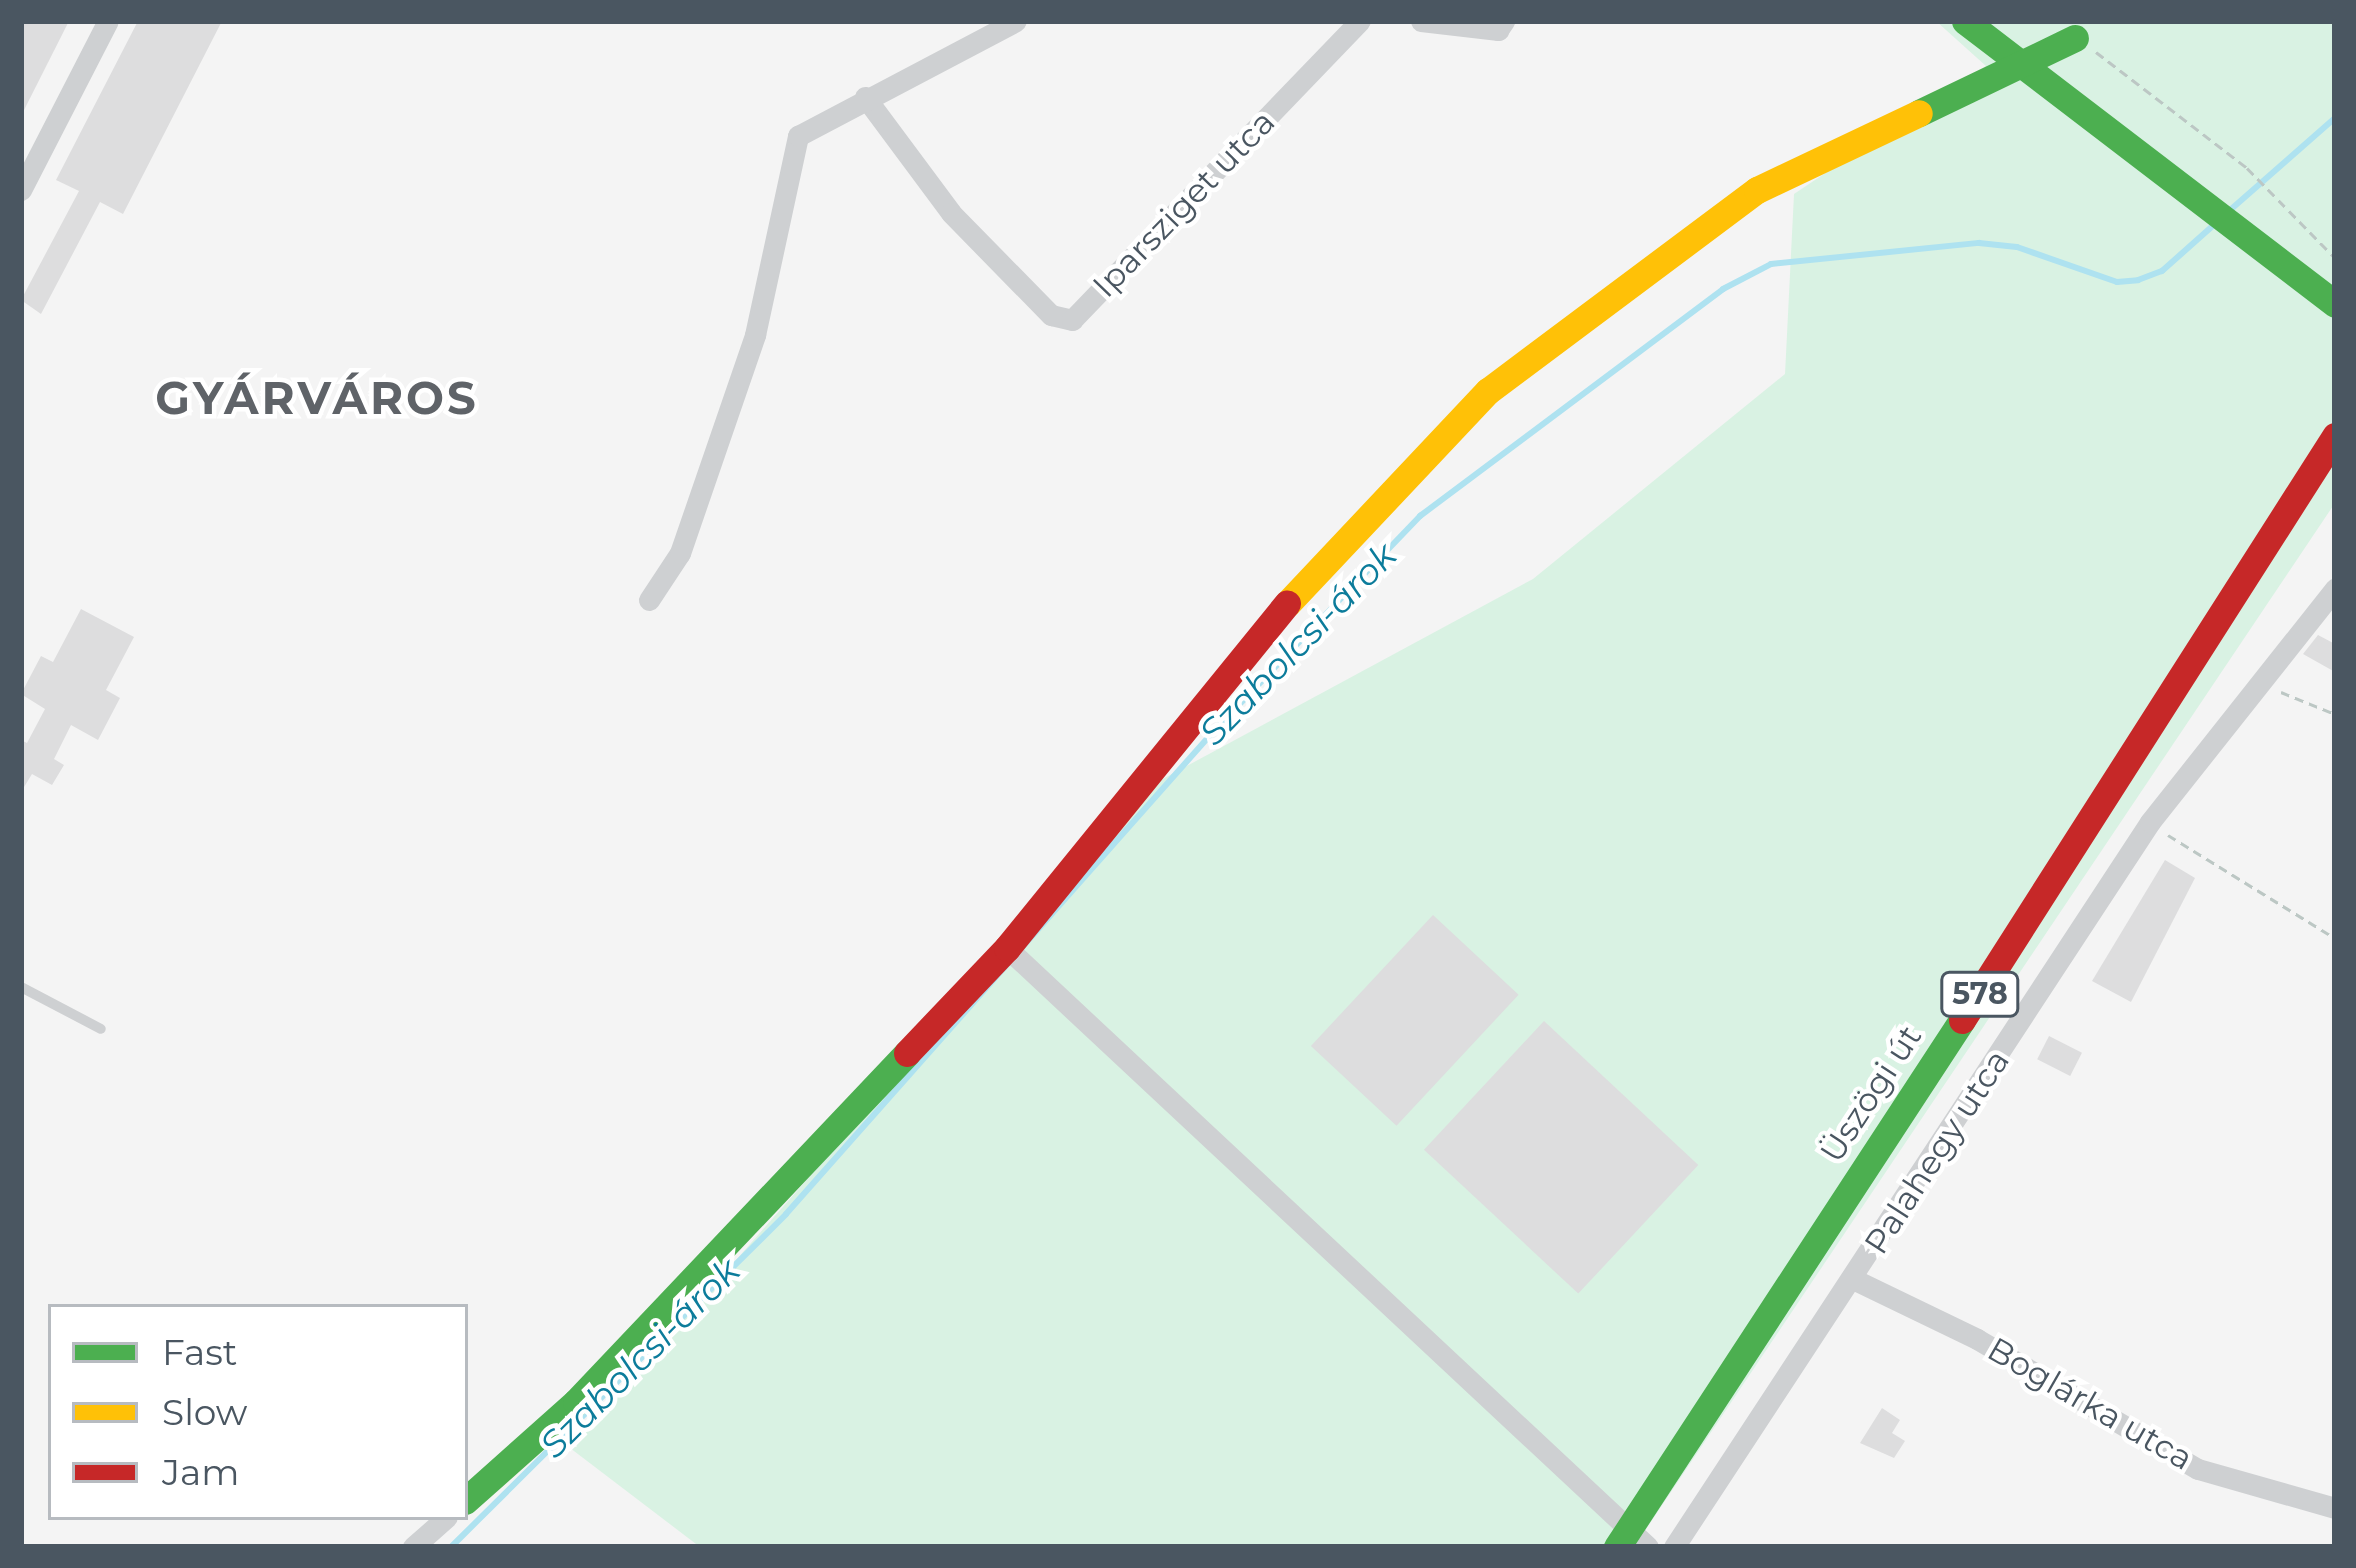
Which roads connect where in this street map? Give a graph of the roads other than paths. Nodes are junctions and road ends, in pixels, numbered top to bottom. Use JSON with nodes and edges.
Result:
{"nodes":[{"id":1,"x":108,"y":21,"type":"edge"},
{"id":2,"x":1016,"y":21,"type":"edge"},
{"id":3,"x":1360,"y":21,"type":"edge"},
{"id":4,"x":1421,"y":21,"type":"edge"},
{"id":5,"x":1504,"y":21,"type":"edge"},
{"id":6,"x":1965,"y":21,"type":"edge"},
{"id":7,"x":2075,"y":38,"type":"road end"},
{"id":8,"x":865,"y":97,"type":"junction"},
{"id":9,"x":21,"y":190,"type":"edge"},
{"id":10,"x":2335,"y":304,"type":"edge"},
{"id":11,"x":2335,"y":436,"type":"edge"},
{"id":12,"x":2335,"y":589,"type":"edge"},
{"id":13,"x":649,"y":600,"type":"dead end"},
{"id":14,"x":1015,"y":956,"type":"junction"},
{"id":15,"x":21,"y":987,"type":"edge"},
{"id":16,"x":101,"y":1029,"type":"dead end"},
{"id":17,"x":1853,"y":1279,"type":"junction"},
{"id":18,"x":468,"y":1498,"type":"edge"},
{"id":19,"x":2335,"y":1508,"type":"edge"},
{"id":20,"x":444,"y":1520,"type":"edge"},
{"id":21,"x":1631,"y":1541,"type":"edge"},
{"id":22,"x":413,"y":1547,"type":"edge"},
{"id":23,"x":1673,"y":1547,"type":"edge"}],
"edges":[{"from":1,"to":9,"type":"street"},
{"from":2,"to":8,"type":"street"},
{"from":3,"to":8,"type":"street","name":"Iparsziget utca"},
{"from":4,"to":5,"type":"street"},
{"from":6,"to":10,"type":"street"},
{"from":7,"to":14,"type":"street"},
{"from":8,"to":13,"type":"street"},
{"from":11,"to":21,"type":"street","name":"Üszögi út","number":"578"},
{"from":12,"to":17,"type":"street","name":"Palahegy utca"},
{"from":14,"to":18,"type":"street"},
{"from":14,"to":21,"type":"street"},
{"from":15,"to":16,"type":"lane"},
{"from":17,"to":19,"type":"street","name":"Boglárka utca"},
{"from":17,"to":23,"type":"street","name":"Palahegy utca"},
{"from":20,"to":22,"type":"street"}]}
